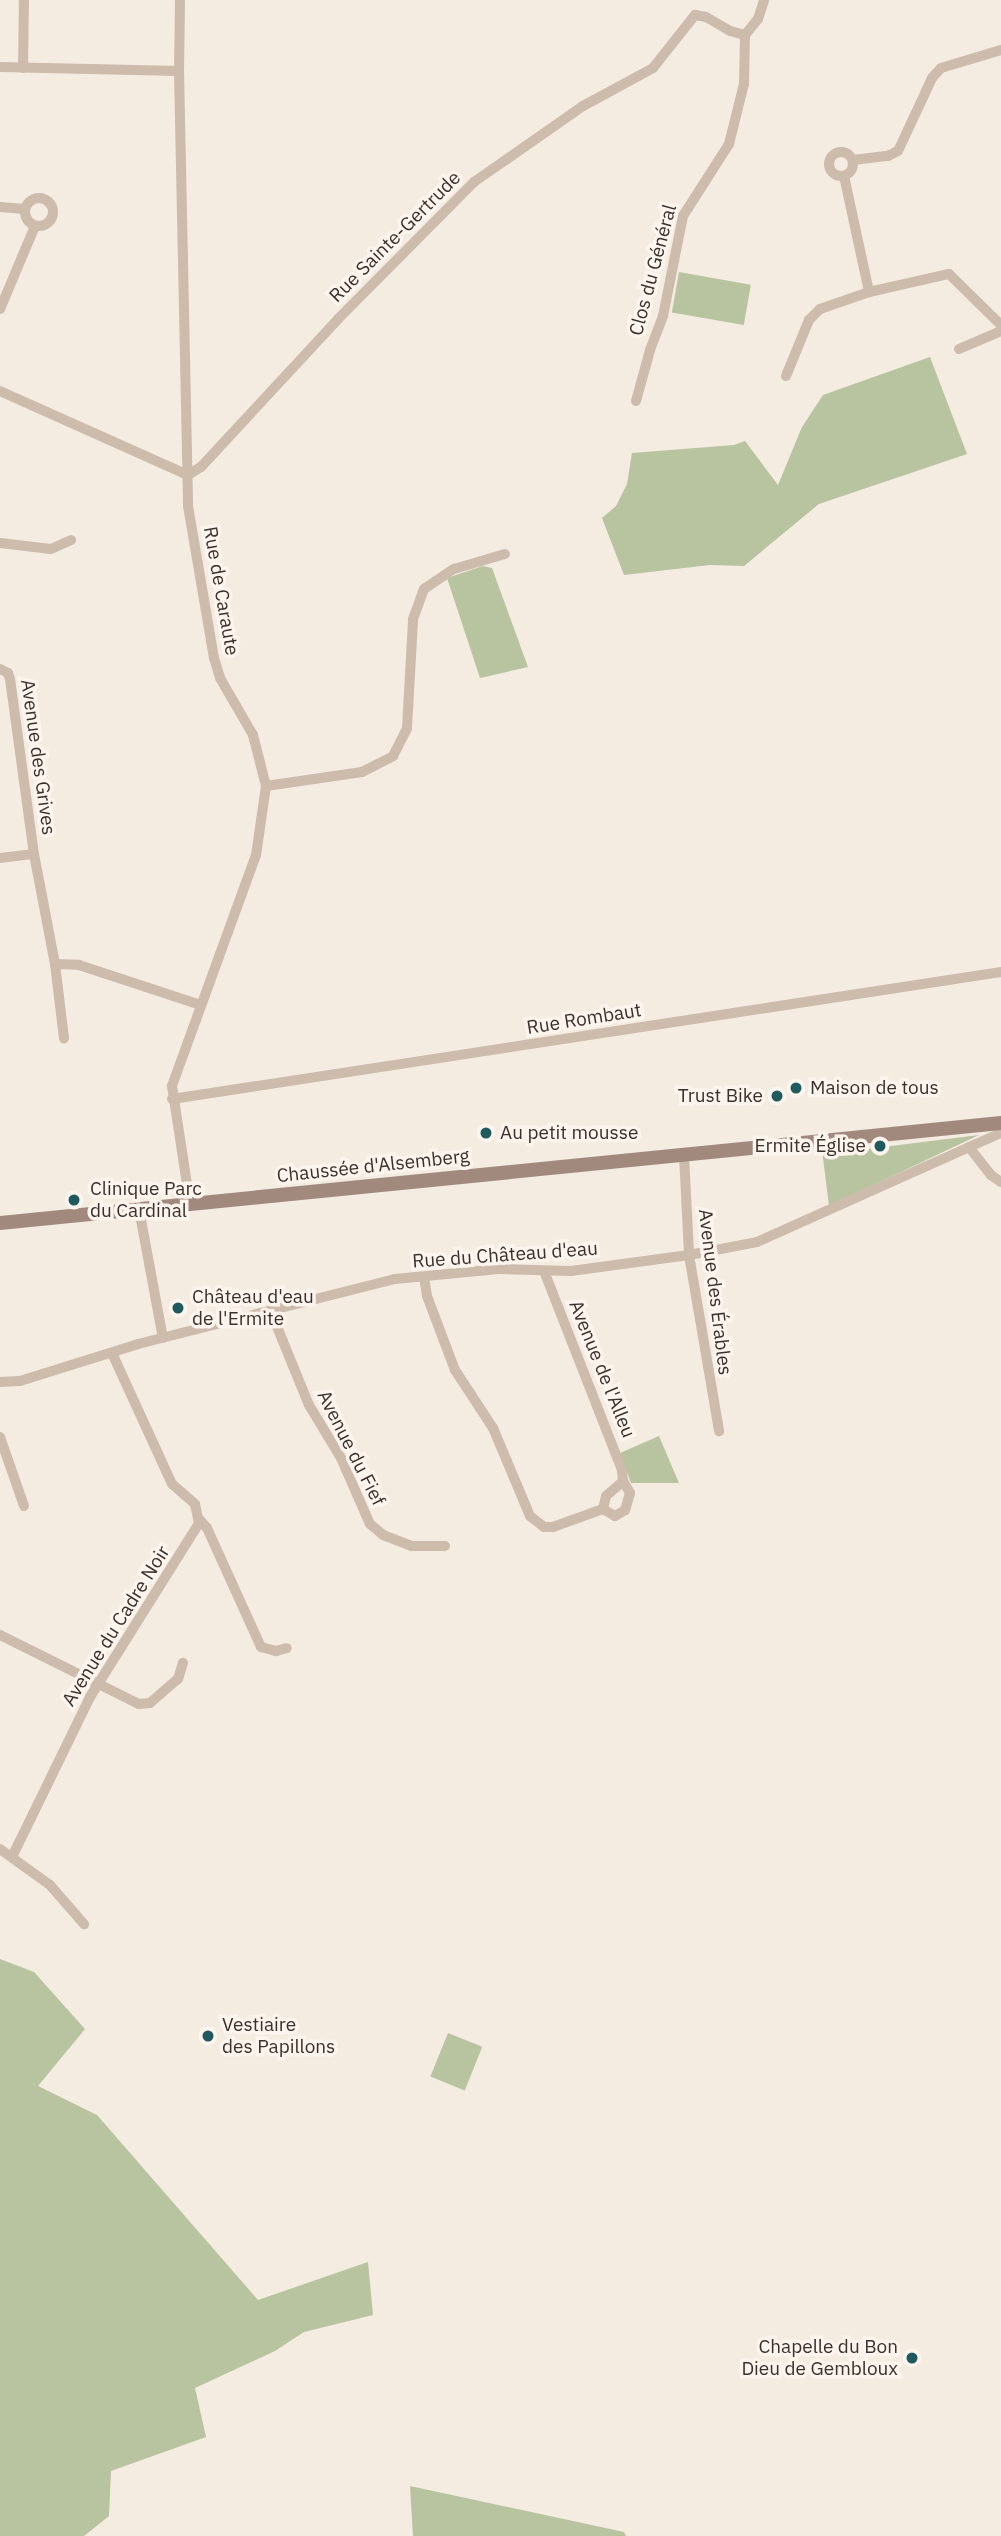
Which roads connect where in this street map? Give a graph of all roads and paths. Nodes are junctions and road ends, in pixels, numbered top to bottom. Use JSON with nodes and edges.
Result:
{"nodes":[{"id":1,"x":24,"y":0,"type":"edge"},
{"id":2,"x":180,"y":0,"type":"edge"},
{"id":3,"x":764,"y":0,"type":"edge"},
{"id":4,"x":745,"y":35,"type":"junction"},
{"id":5,"x":1001,"y":50,"type":"edge"},
{"id":6,"x":0,"y":67,"type":"edge"},
{"id":7,"x":23,"y":68,"type":"junction"},
{"id":8,"x":179,"y":71,"type":"junction"},
{"id":9,"x":853,"y":160,"type":"junction"},
{"id":10,"x":844,"y":176,"type":"junction"},
{"id":11,"x":0,"y":207,"type":"edge"},
{"id":12,"x":24,"y":209,"type":"junction"},
{"id":13,"x":35,"y":226,"type":"junction"},
{"id":14,"x":869,"y":292,"type":"junction"},
{"id":15,"x":0,"y":309,"type":"edge"},
{"id":16,"x":1001,"y":325,"type":"edge"},
{"id":17,"x":1001,"y":331,"type":"edge"},
{"id":18,"x":959,"y":349,"type":"dead end"},
{"id":19,"x":786,"y":376,"type":"dead end"},
{"id":20,"x":0,"y":391,"type":"edge"},
{"id":21,"x":636,"y":401,"type":"dead end"},
{"id":22,"x":188,"y":475,"type":"junction"},
{"id":23,"x":71,"y":540,"type":"dead end"},
{"id":24,"x":0,"y":543,"type":"edge"},
{"id":25,"x":505,"y":554,"type":"dead end"},
{"id":26,"x":1,"y":669,"type":"edge"},
{"id":27,"x":266,"y":786,"type":"junction"},
{"id":28,"x":34,"y":854,"type":"junction"},
{"id":29,"x":0,"y":859,"type":"edge"},
{"id":30,"x":55,"y":964,"type":"junction"},
{"id":31,"x":1001,"y":972,"type":"edge"},
{"id":32,"x":201,"y":1005,"type":"junction"},
{"id":33,"x":64,"y":1038,"type":"dead end"},
{"id":34,"x":172,"y":1099,"type":"junction"},
{"id":35,"x":1001,"y":1124,"type":"edge"},
{"id":36,"x":1001,"y":1133,"type":"edge"},
{"id":37,"x":969,"y":1147,"type":"junction"},
{"id":38,"x":684,"y":1156,"type":"junction"},
{"id":39,"x":1001,"y":1182,"type":"edge"},
{"id":40,"x":190,"y":1203,"type":"junction"},
{"id":41,"x":139,"y":1209,"type":"junction"},
{"id":42,"x":0,"y":1223,"type":"edge"},
{"id":43,"x":689,"y":1255,"type":"junction"},
{"id":44,"x":544,"y":1271,"type":"junction"},
{"id":45,"x":424,"y":1277,"type":"junction"},
{"id":46,"x":271,"y":1312,"type":"junction"},
{"id":47,"x":163,"y":1338,"type":"junction"},
{"id":48,"x":112,"y":1353,"type":"junction"},
{"id":49,"x":0,"y":1382,"type":"edge"},
{"id":50,"x":719,"y":1431,"type":"dead end"},
{"id":51,"x":0,"y":1437,"type":"edge"},
{"id":52,"x":623,"y":1481,"type":"junction"},
{"id":53,"x":24,"y":1506,"type":"dead end"},
{"id":54,"x":603,"y":1509,"type":"junction"},
{"id":55,"x":199,"y":1524,"type":"junction"},
{"id":56,"x":445,"y":1546,"type":"dead end"},
{"id":57,"x":0,"y":1635,"type":"edge"},
{"id":58,"x":287,"y":1648,"type":"dead end"},
{"id":59,"x":183,"y":1663,"type":"dead end"},
{"id":60,"x":98,"y":1684,"type":"junction"},
{"id":61,"x":0,"y":1849,"type":"edge"},
{"id":62,"x":12,"y":1857,"type":"junction"},
{"id":63,"x":84,"y":1924,"type":"dead end"}],
"edges":[{"from":1,"to":7,"type":"street"},
{"from":2,"to":8,"type":"street","name":"Rue de Caraute"},
{"from":3,"to":4,"type":"street"},
{"from":4,"to":21,"type":"street","name":"Clos du Général"},
{"from":4,"to":22,"type":"street","name":"Rue Sainte-Gertrude"},
{"from":5,"to":9,"type":"street"},
{"from":6,"to":7,"type":"street"},
{"from":7,"to":8,"type":"street"},
{"from":8,"to":22,"type":"street","name":"Rue de Caraute"},
{"from":9,"to":10,"type":"street"},
{"from":9,"to":10,"type":"street"},
{"from":10,"to":14,"type":"street"},
{"from":11,"to":12,"type":"street"},
{"from":12,"to":13,"type":"street"},
{"from":12,"to":13,"type":"street"},
{"from":13,"to":15,"type":"street"},
{"from":14,"to":16,"type":"street"},
{"from":14,"to":19,"type":"street"},
{"from":17,"to":18,"type":"street"},
{"from":20,"to":22,"type":"street"},
{"from":22,"to":27,"type":"street","name":"Rue de Caraute"},
{"from":23,"to":24,"type":"street"},
{"from":25,"to":27,"type":"street"},
{"from":26,"to":28,"type":"street","name":"Avenue des Grives"},
{"from":27,"to":32,"type":"street","name":"Rue de Caraute"},
{"from":28,"to":29,"type":"street","name":"Avenue des Grives"},
{"from":28,"to":30,"type":"street","name":"Avenue des Grives"},
{"from":30,"to":32,"type":"street"},
{"from":30,"to":33,"type":"street","name":"Avenue des Grives"},
{"from":31,"to":34,"type":"street","name":"Rue Rombaut"},
{"from":32,"to":34,"type":"street","name":"Rue de Caraute"},
{"from":34,"to":40,"type":"street","name":"Rue de Caraute"},
{"from":35,"to":38,"type":"main road","name":"Chaussée d'Alsemberg"},
{"from":36,"to":37,"type":"street","name":"Rue du Château d'eau"},
{"from":37,"to":39,"type":"street"},
{"from":37,"to":43,"type":"street","name":"Rue du Château d'eau"},
{"from":38,"to":40,"type":"main road","name":"Chaussée d'Alsemberg"},
{"from":38,"to":43,"type":"street","name":"Avenue des Érables"},
{"from":40,"to":41,"type":"main road","name":"Chaussée d'Alsemberg"},
{"from":41,"to":42,"type":"main road","name":"Chaussée d'Alsemberg"},
{"from":41,"to":47,"type":"street"},
{"from":43,"to":44,"type":"street","name":"Rue du Château d'eau"},
{"from":43,"to":50,"type":"street","name":"Avenue des Érables"},
{"from":44,"to":45,"type":"street","name":"Rue du Château d'eau"},
{"from":44,"to":52,"type":"street","name":"Avenue de l'Alleu"},
{"from":45,"to":46,"type":"street","name":"Rue du Château d'eau"},
{"from":45,"to":54,"type":"street","name":"Avenue de l'Alleu"},
{"from":46,"to":47,"type":"street","name":"Rue du Château d'eau"},
{"from":46,"to":56,"type":"street","name":"Avenue du Fief"},
{"from":47,"to":48,"type":"street","name":"Rue du Château d'eau"},
{"from":48,"to":49,"type":"street","name":"Rue du Château d'eau"},
{"from":48,"to":55,"type":"street"},
{"from":51,"to":53,"type":"street"},
{"from":52,"to":54,"type":"street"},
{"from":52,"to":54,"type":"street","name":"Avenue de l'Alleu"},
{"from":55,"to":58,"type":"street"},
{"from":55,"to":60,"type":"street","name":"Avenue du Cadre Noir"},
{"from":57,"to":60,"type":"street"},
{"from":59,"to":60,"type":"street"},
{"from":60,"to":62,"type":"street","name":"Avenue du Cadre Noir"},
{"from":61,"to":62,"type":"street"},
{"from":62,"to":63,"type":"street"}]}
